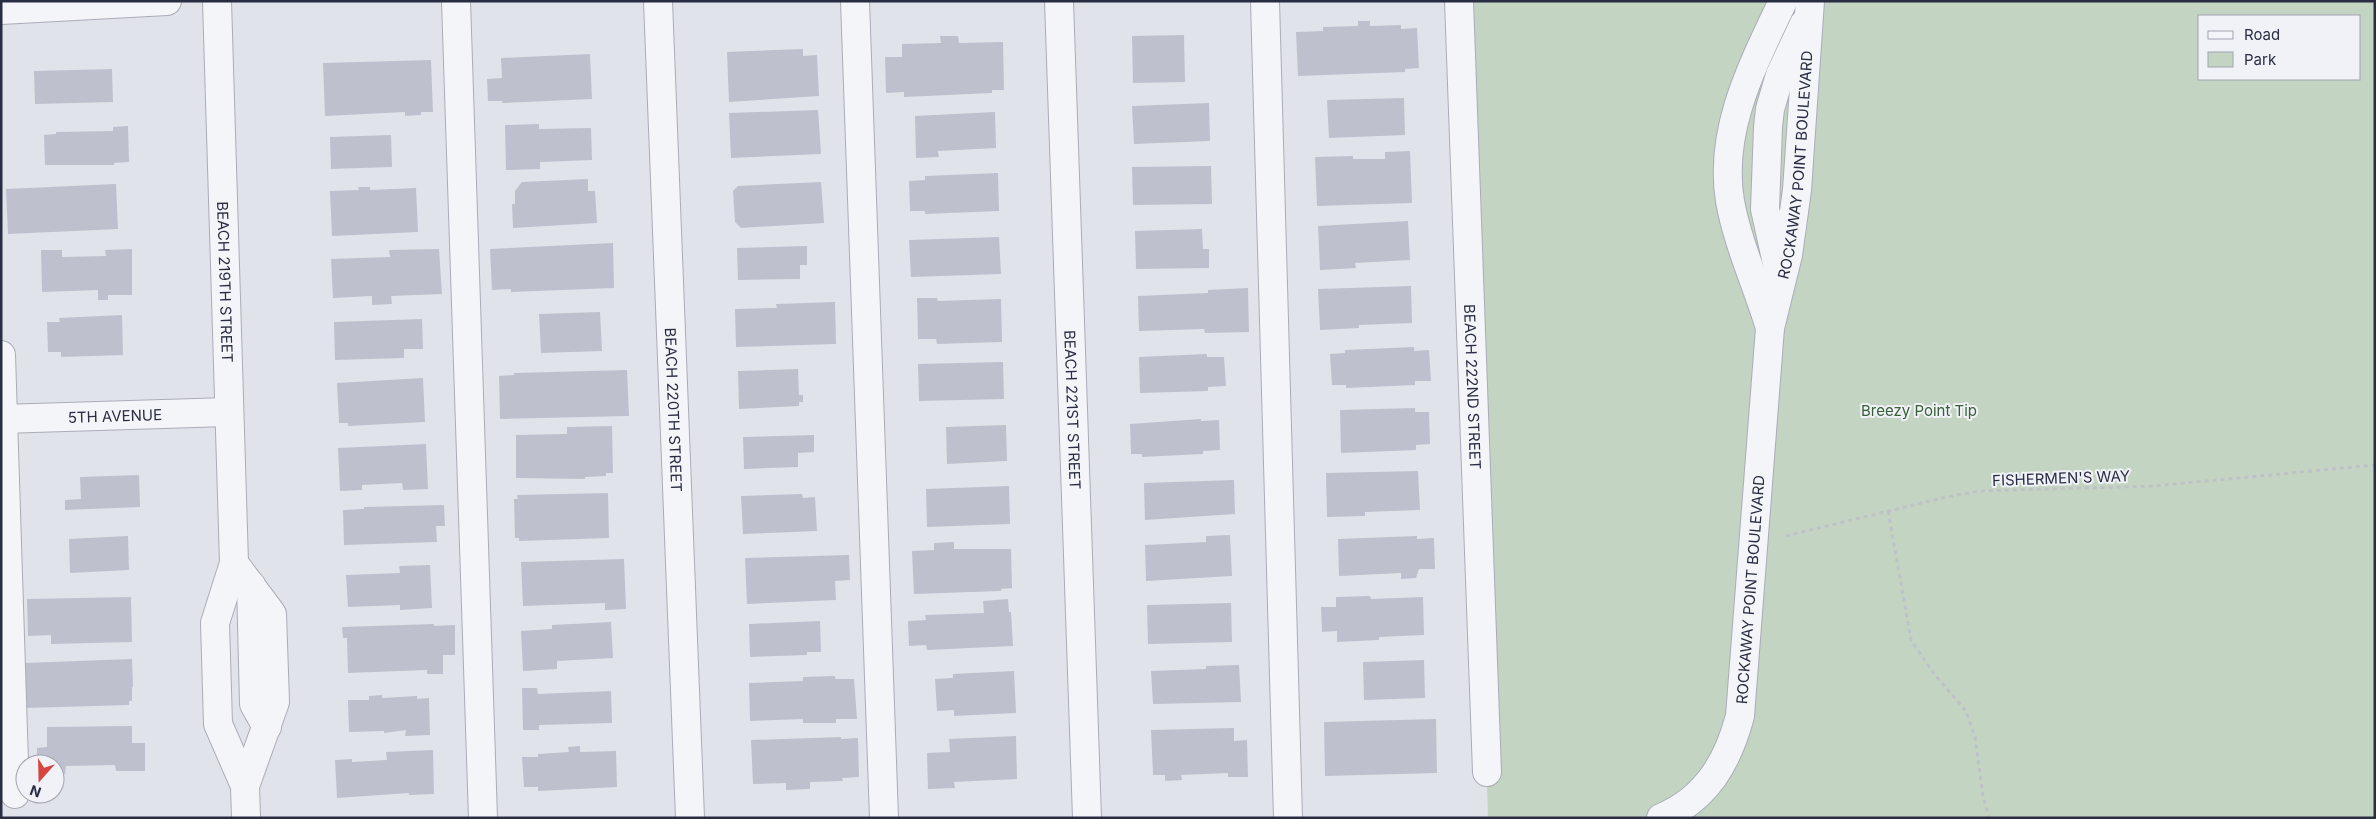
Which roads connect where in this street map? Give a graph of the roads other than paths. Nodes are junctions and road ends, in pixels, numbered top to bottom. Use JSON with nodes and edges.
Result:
{"nodes":[{"id":1,"x":167,"y":1,"type":"edge"},
{"id":2,"x":217,"y":1,"type":"edge"},
{"id":3,"x":456,"y":1,"type":"edge"},
{"id":4,"x":658,"y":1,"type":"edge"},
{"id":5,"x":855,"y":1,"type":"edge"},
{"id":6,"x":1059,"y":1,"type":"edge"},
{"id":7,"x":1265,"y":1,"type":"edge"},
{"id":8,"x":1459,"y":1,"type":"edge"},
{"id":9,"x":1783,"y":1,"type":"edge"},
{"id":10,"x":1810,"y":7,"type":"edge"},
{"id":11,"x":1,"y":10,"type":"edge"},
{"id":12,"x":1770,"y":328,"type":"junction"},
{"id":13,"x":1,"y":355,"type":"edge"},
{"id":14,"x":228,"y":412,"type":"junction"},
{"id":15,"x":3,"y":419,"type":"edge"},
{"id":16,"x":234,"y":563,"type":"junction"},
{"id":17,"x":5,"y":622,"type":"edge"},
{"id":18,"x":1487,"y":772,"type":"dead end"},
{"id":19,"x":245,"y":786,"type":"junction"},
{"id":20,"x":15,"y":794,"type":"dead end"},
{"id":21,"x":246,"y":818,"type":"edge"},
{"id":22,"x":483,"y":818,"type":"edge"},
{"id":23,"x":690,"y":818,"type":"edge"},
{"id":24,"x":884,"y":818,"type":"edge"},
{"id":25,"x":1088,"y":818,"type":"edge"},
{"id":26,"x":1288,"y":818,"type":"edge"},
{"id":27,"x":1661,"y":818,"type":"edge"}],
"edges":[{"from":1,"to":11,"type":"street"},
{"from":2,"to":14,"type":"street","name":"BEACH 219TH STREET"},
{"from":3,"to":22,"type":"street"},
{"from":4,"to":23,"type":"street","name":"BEACH 220TH STREET"},
{"from":5,"to":24,"type":"street"},
{"from":6,"to":25,"type":"street","name":"BEACH 221ST STREET"},
{"from":7,"to":26,"type":"street"},
{"from":8,"to":18,"type":"street","name":"BEACH 222ND STREET"},
{"from":9,"to":12,"type":"street","name":"ROCKAWAY POINT BOULEVARD"},
{"from":10,"to":12,"type":"street","name":"ROCKAWAY POINT BOULEVARD"},
{"from":12,"to":27,"type":"street","name":"ROCKAWAY POINT BOULEVARD"},
{"from":13,"to":15,"type":"street"},
{"from":14,"to":15,"type":"street","name":"5TH AVENUE"},
{"from":14,"to":16,"type":"street","name":"BEACH 219TH STREET"},
{"from":15,"to":17,"type":"street"},
{"from":16,"to":19,"type":"street","name":"BEACH 219TH STREET"},
{"from":16,"to":19,"type":"street","name":"BEACH 219TH STREET"},
{"from":17,"to":20,"type":"street"},
{"from":19,"to":21,"type":"street","name":"BEACH 219TH STREET"}]}
